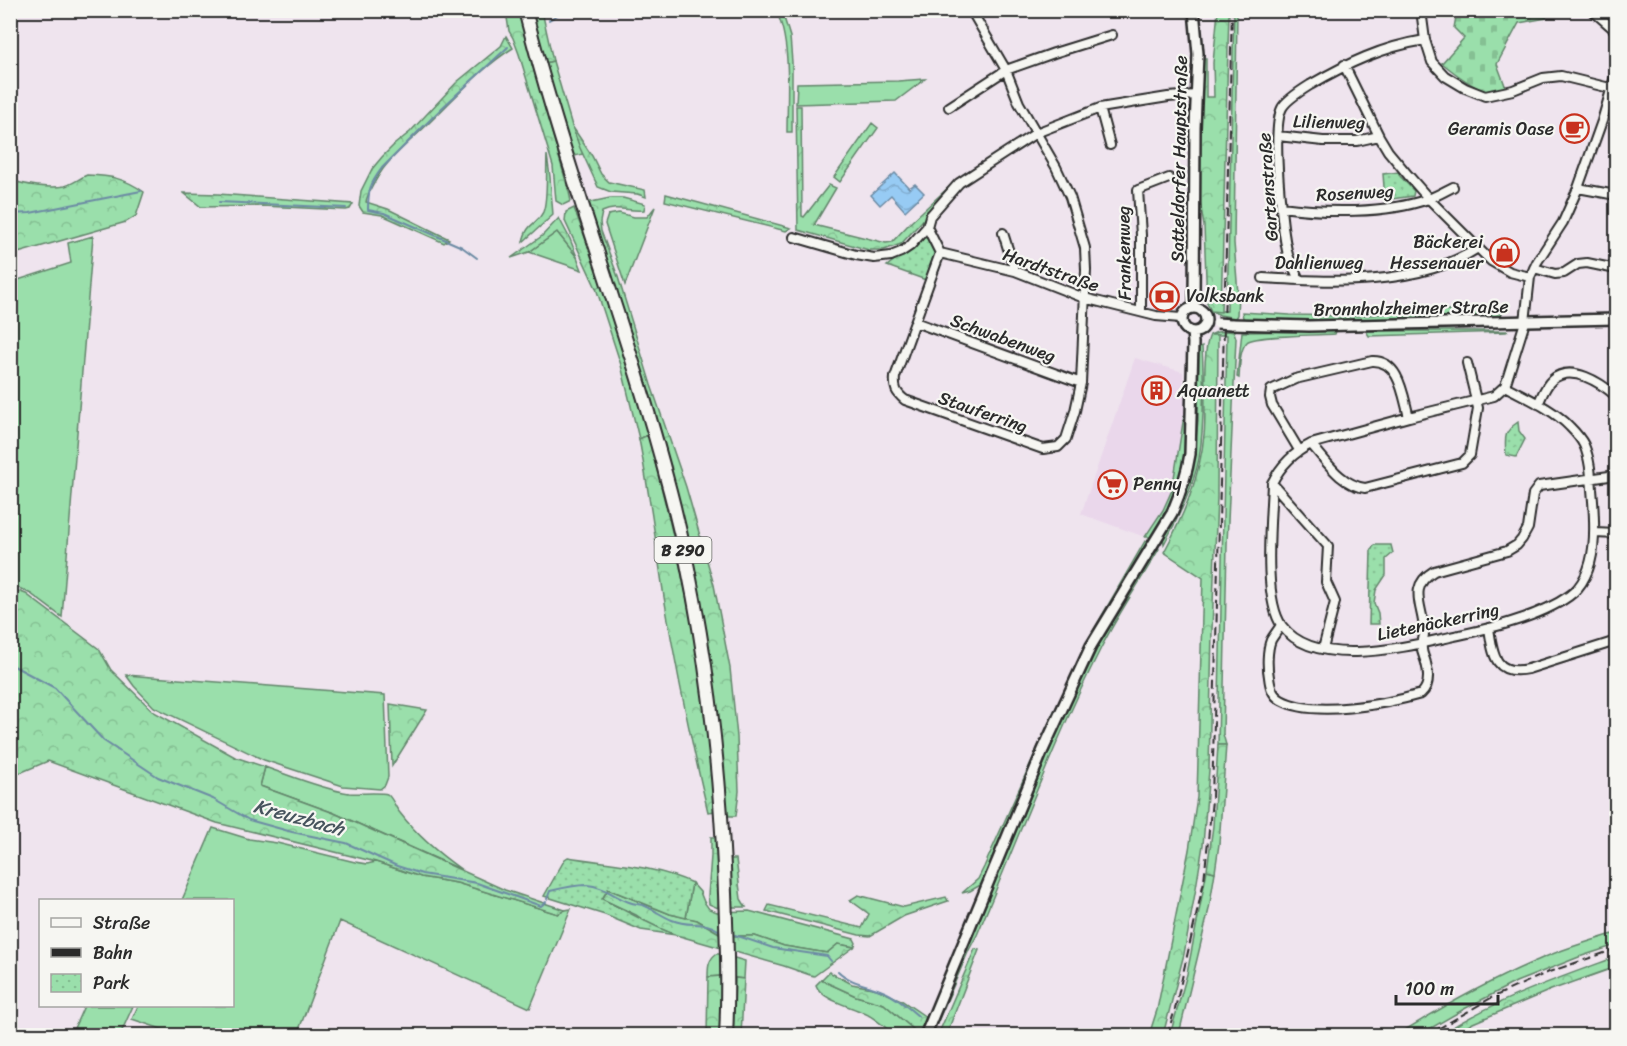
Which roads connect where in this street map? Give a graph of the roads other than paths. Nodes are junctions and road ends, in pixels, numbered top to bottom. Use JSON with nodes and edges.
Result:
{"nodes":[{"id":1,"x":525,"y":10,"type":"edge"},
{"id":2,"x":971,"y":10,"type":"edge"},
{"id":3,"x":1194,"y":10,"type":"edge"},
{"id":4,"x":1421,"y":10,"type":"edge"},
{"id":5,"x":1592,"y":10,"type":"edge"},
{"id":6,"x":1617,"y":31,"type":"edge"},
{"id":7,"x":1112,"y":35,"type":"dead end"},
{"id":8,"x":1425,"y":40,"type":"junction"},
{"id":9,"x":1344,"y":65,"type":"junction"},
{"id":10,"x":1006,"y":70,"type":"junction"},
{"id":11,"x":1617,"y":73,"type":"edge"},
{"id":12,"x":1614,"y":89,"type":"edge"},
{"id":13,"x":1196,"y":95,"type":"junction"},
{"id":14,"x":949,"y":107,"type":"dead end"},
{"id":15,"x":1100,"y":108,"type":"junction"},
{"id":16,"x":1036,"y":133,"type":"junction"},
{"id":17,"x":1278,"y":136,"type":"junction"},
{"id":18,"x":1379,"y":136,"type":"junction"},
{"id":19,"x":1110,"y":145,"type":"dead end"},
{"id":20,"x":1169,"y":178,"type":"dead end"},
{"id":21,"x":1453,"y":187,"type":"dead end"},
{"id":22,"x":1578,"y":188,"type":"junction"},
{"id":23,"x":1617,"y":195,"type":"edge"},
{"id":24,"x":1429,"y":199,"type":"junction"},
{"id":25,"x":1281,"y":207,"type":"junction"},
{"id":26,"x":927,"y":227,"type":"junction"},
{"id":27,"x":1003,"y":233,"type":"dead end"},
{"id":28,"x":794,"y":237,"type":"dead end"},
{"id":29,"x":1478,"y":248,"type":"junction"},
{"id":30,"x":940,"y":252,"type":"junction"},
{"id":31,"x":1533,"y":268,"type":"junction"},
{"id":32,"x":1617,"y":269,"type":"edge"},
{"id":33,"x":1015,"y":272,"type":"junction"},
{"id":34,"x":1530,"y":277,"type":"junction"},
{"id":35,"x":1263,"y":278,"type":"dead end"},
{"id":36,"x":1299,"y":280,"type":"junction"},
{"id":37,"x":1084,"y":298,"type":"junction"},
{"id":38,"x":1194,"y":307,"type":"junction"},
{"id":39,"x":1141,"y":312,"type":"junction"},
{"id":40,"x":1181,"y":318,"type":"junction"},
{"id":41,"x":1617,"y":319,"type":"edge"},
{"id":42,"x":915,"y":322,"type":"junction"},
{"id":43,"x":1206,"y":322,"type":"junction"},
{"id":44,"x":1525,"y":322,"type":"junction"},
{"id":45,"x":1192,"y":332,"type":"junction"},
{"id":46,"x":1467,"y":363,"type":"dead end"},
{"id":47,"x":1081,"y":383,"type":"junction"},
{"id":48,"x":1505,"y":386,"type":"junction"},
{"id":49,"x":1617,"y":396,"type":"edge"},
{"id":50,"x":1477,"y":401,"type":"junction"},
{"id":51,"x":1538,"y":404,"type":"junction"},
{"id":52,"x":1409,"y":417,"type":"junction"},
{"id":53,"x":1311,"y":444,"type":"junction"},
{"id":54,"x":1299,"y":450,"type":"junction"},
{"id":55,"x":1617,"y":475,"type":"edge"},
{"id":56,"x":1591,"y":479,"type":"junction"},
{"id":57,"x":1272,"y":483,"type":"junction"},
{"id":58,"x":1594,"y":533,"type":"junction"},
{"id":59,"x":1617,"y":534,"type":"edge"},
{"id":60,"x":1281,"y":625,"type":"junction"},
{"id":61,"x":1489,"y":628,"type":"junction"},
{"id":62,"x":1617,"y":641,"type":"edge"},
{"id":63,"x":1423,"y":643,"type":"junction"},
{"id":64,"x":1323,"y":649,"type":"junction"},
{"id":65,"x":726,"y":1035,"type":"edge"},
{"id":66,"x":925,"y":1035,"type":"edge"}],
"edges":[{"from":1,"to":65,"type":"main road","number":"B 290"},
{"from":2,"to":10,"type":"street","name":"Stauferring"},
{"from":3,"to":13,"type":"street","name":"Satteldorfer Hauptstraße"},
{"from":4,"to":8,"type":"street"},
{"from":5,"to":6,"type":"street"},
{"from":7,"to":10,"type":"street"},
{"from":8,"to":9,"type":"street","name":"Gartenstraße"},
{"from":8,"to":12,"type":"street"},
{"from":9,"to":17,"type":"street","name":"Gartenstraße"},
{"from":9,"to":18,"type":"street"},
{"from":10,"to":14,"type":"street"},
{"from":10,"to":16,"type":"street","name":"Stauferring"},
{"from":11,"to":12,"type":"street"},
{"from":12,"to":22,"type":"street"},
{"from":13,"to":15,"type":"street"},
{"from":13,"to":38,"type":"street","name":"Satteldorfer Hauptstraße"},
{"from":15,"to":16,"type":"street"},
{"from":15,"to":19,"type":"street"},
{"from":16,"to":26,"type":"street"},
{"from":16,"to":37,"type":"street","name":"Stauferring"},
{"from":17,"to":18,"type":"street","name":"Lilienweg"},
{"from":17,"to":25,"type":"street","name":"Gartenstraße"},
{"from":18,"to":24,"type":"street"},
{"from":20,"to":39,"type":"street","name":"Frankenweg"},
{"from":21,"to":24,"type":"street","name":"Rosenweg"},
{"from":22,"to":23,"type":"street"},
{"from":22,"to":31,"type":"street"},
{"from":24,"to":25,"type":"street","name":"Rosenweg"},
{"from":24,"to":29,"type":"street"},
{"from":25,"to":36,"type":"street","name":"Gartenstraße"},
{"from":26,"to":28,"type":"street"},
{"from":26,"to":30,"type":"street"},
{"from":27,"to":33,"type":"street"},
{"from":29,"to":34,"type":"street"},
{"from":29,"to":36,"type":"street","name":"Dahlienweg"},
{"from":30,"to":33,"type":"street","name":"Hardtstraße"},
{"from":30,"to":42,"type":"street","name":"Stauferring"},
{"from":31,"to":32,"type":"street"},
{"from":31,"to":34,"type":"street"},
{"from":33,"to":37,"type":"street","name":"Hardtstraße"},
{"from":34,"to":44,"type":"street"},
{"from":35,"to":36,"type":"street","name":"Dahlienweg"},
{"from":37,"to":39,"type":"street","name":"Hardtstraße"},
{"from":37,"to":47,"type":"street","name":"Stauferring"},
{"from":38,"to":40,"type":"street"},
{"from":38,"to":43,"type":"street"},
{"from":39,"to":40,"type":"street","name":"Hardtstraße"},
{"from":40,"to":45,"type":"street"},
{"from":41,"to":44,"type":"street","name":"Bronnholzheimer Straße"},
{"from":42,"to":47,"type":"street","name":"Schwabenweg"},
{"from":42,"to":47,"type":"street","name":"Stauferring"},
{"from":43,"to":44,"type":"street","name":"Bronnholzheimer Straße","bridge":true},
{"from":43,"to":45,"type":"street"},
{"from":44,"to":48,"type":"street"},
{"from":45,"to":66,"type":"street"},
{"from":46,"to":50,"type":"street"},
{"from":48,"to":50,"type":"street"},
{"from":48,"to":51,"type":"street","name":"Lietenäckerring"},
{"from":49,"to":51,"type":"street"},
{"from":50,"to":52,"type":"street"},
{"from":50,"to":53,"type":"street"},
{"from":51,"to":56,"type":"street","name":"Lietenäckerring"},
{"from":52,"to":53,"type":"street"},
{"from":52,"to":54,"type":"street"},
{"from":53,"to":54,"type":"street"},
{"from":54,"to":57,"type":"street"},
{"from":55,"to":56,"type":"street"},
{"from":56,"to":58,"type":"street","name":"Lietenäckerring"},
{"from":56,"to":63,"type":"street"},
{"from":57,"to":60,"type":"street"},
{"from":57,"to":64,"type":"street"},
{"from":58,"to":59,"type":"street"},
{"from":58,"to":61,"type":"street","name":"Lietenäckerring"},
{"from":60,"to":63,"type":"street"},
{"from":60,"to":64,"type":"street","name":"Lietenäckerring"},
{"from":61,"to":62,"type":"street"},
{"from":61,"to":63,"type":"street","name":"Lietenäckerring"},
{"from":63,"to":64,"type":"street","name":"Lietenäckerring"}]}
